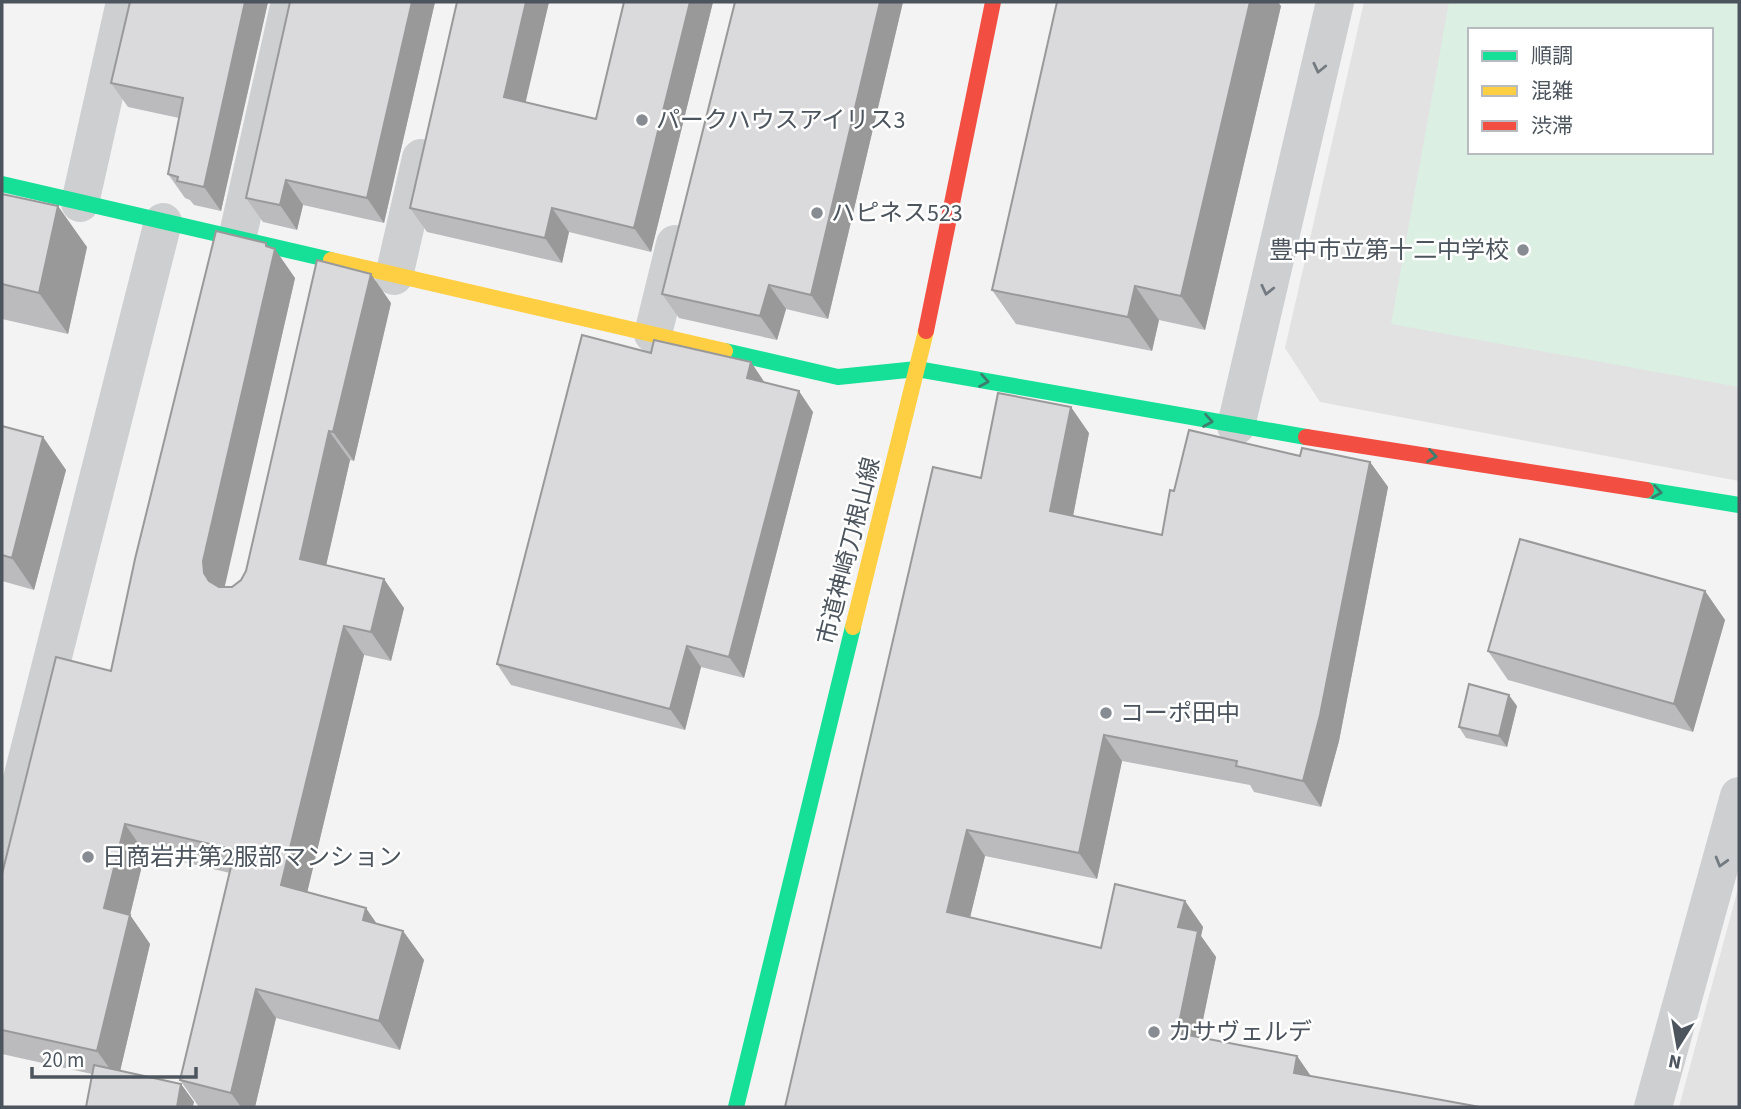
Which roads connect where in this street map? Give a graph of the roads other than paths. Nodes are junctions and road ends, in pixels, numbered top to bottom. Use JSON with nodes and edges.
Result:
{"nodes":[{"id":1,"x":125,"y":2,"type":"edge"},
{"id":2,"x":290,"y":2,"type":"edge"},
{"id":3,"x":993,"y":2,"type":"edge"},
{"id":4,"x":1335,"y":2,"type":"edge"},
{"id":5,"x":430,"y":119,"type":"edge"},
{"id":6,"x":2,"y":184,"type":"edge"},
{"id":7,"x":80,"y":203,"type":"junction"},
{"id":8,"x":682,"y":215,"type":"edge"},
{"id":9,"x":163,"y":222,"type":"junction"},
{"id":10,"x":237,"y":239,"type":"junction"},
{"id":11,"x":394,"y":276,"type":"junction"},
{"id":12,"x":653,"y":334,"type":"junction"},
{"id":13,"x":916,"y":369,"type":"junction"},
{"id":14,"x":1236,"y":426,"type":"junction"},
{"id":15,"x":1739,"y":505,"type":"edge"},
{"id":16,"x":1739,"y":796,"type":"edge"},
{"id":17,"x":2,"y":858,"type":"edge"},
{"id":18,"x":736,"y":1107,"type":"edge"},
{"id":19,"x":1653,"y":1107,"type":"edge"}],
"edges":[{"from":1,"to":7,"type":"street"},
{"from":2,"to":10,"type":"street"},
{"from":3,"to":13,"type":"street","name":"市道神崎刀根山線"},
{"from":4,"to":14,"type":"street","one_way":true},
{"from":5,"to":11,"type":"street"},
{"from":6,"to":7,"type":"street"},
{"from":7,"to":9,"type":"street"},
{"from":8,"to":12,"type":"street"},
{"from":9,"to":10,"type":"street"},
{"from":9,"to":17,"type":"street"},
{"from":10,"to":11,"type":"street"},
{"from":11,"to":12,"type":"street"},
{"from":12,"to":13,"type":"street"},
{"from":13,"to":14,"type":"street","one_way":true},
{"from":13,"to":18,"type":"street","name":"市道神崎刀根山線"},
{"from":14,"to":15,"type":"street","one_way":true},
{"from":16,"to":19,"type":"street","one_way":true}]}
